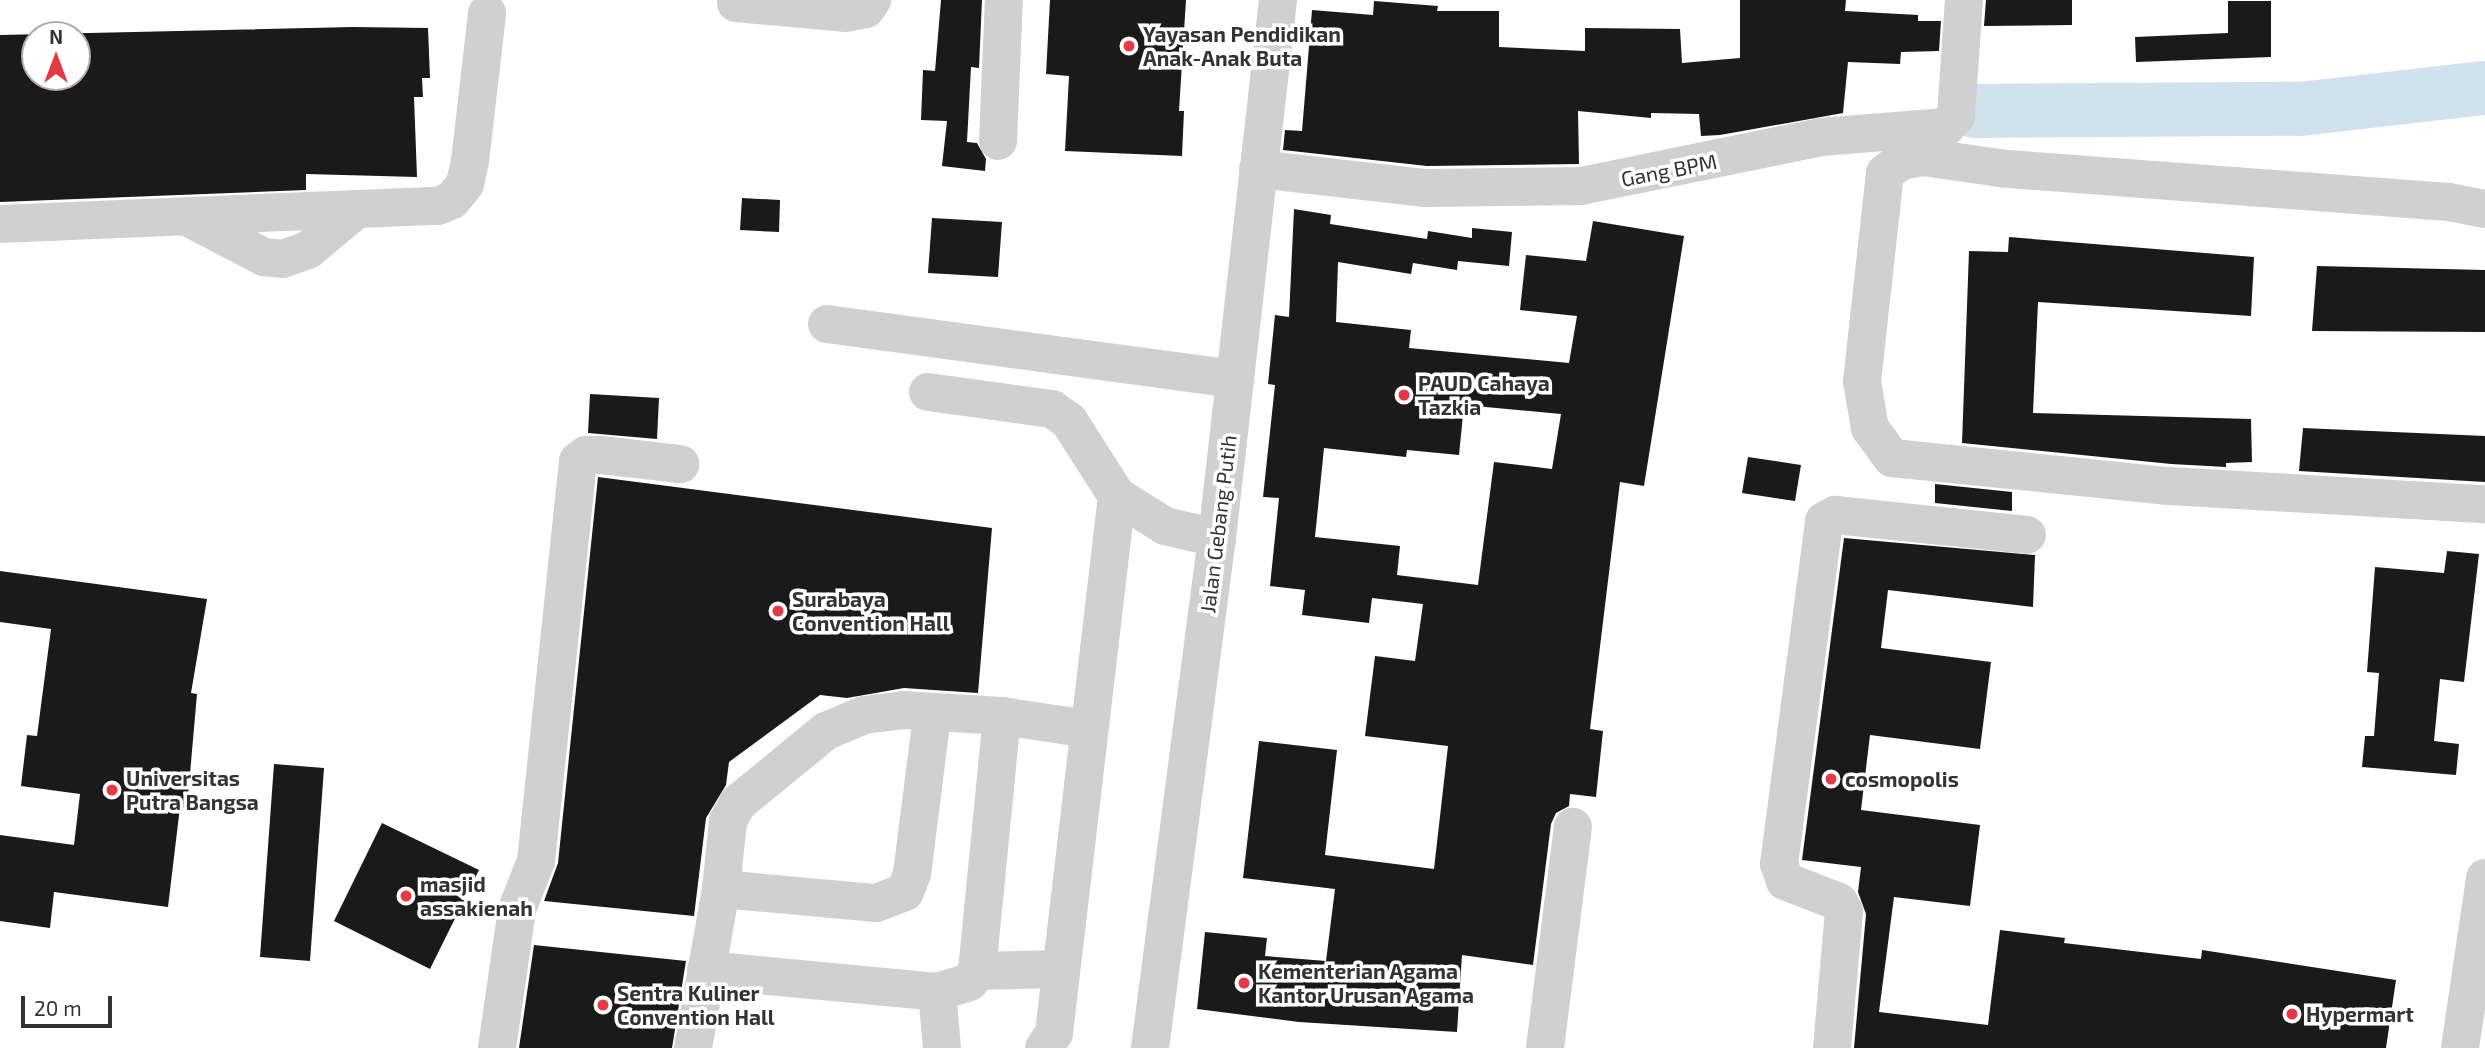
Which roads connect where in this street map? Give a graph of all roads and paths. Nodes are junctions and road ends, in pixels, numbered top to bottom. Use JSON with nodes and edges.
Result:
{"nodes":[{"id":1,"x":872,"y":0,"type":"edge"},
{"id":2,"x":1004,"y":0,"type":"edge"},
{"id":3,"x":1278,"y":0,"type":"edge"},
{"id":4,"x":1964,"y":0,"type":"edge"},
{"id":5,"x":736,"y":3,"type":"dead end"},
{"id":6,"x":488,"y":4,"type":"edge"},
{"id":7,"x":998,"y":141,"type":"dead end"},
{"id":8,"x":1258,"y":169,"type":"junction"},
{"id":9,"x":2485,"y":209,"type":"edge"},
{"id":10,"x":0,"y":224,"type":"edge"},
{"id":11,"x":827,"y":324,"type":"dead end"},
{"id":12,"x":1235,"y":379,"type":"junction"},
{"id":13,"x":928,"y":391,"type":"dead end"},
{"id":14,"x":680,"y":464,"type":"dead end"},
{"id":15,"x":1117,"y":496,"type":"junction"},
{"id":16,"x":2485,"y":505,"type":"edge"},
{"id":17,"x":2027,"y":535,"type":"dead end"},
{"id":18,"x":1217,"y":538,"type":"junction"},
{"id":19,"x":932,"y":715,"type":"junction"},
{"id":20,"x":1002,"y":716,"type":"junction"},
{"id":21,"x":1088,"y":729,"type":"junction"},
{"id":22,"x":1573,"y":827,"type":"dead end"},
{"id":23,"x":2485,"y":878,"type":"edge"},
{"id":24,"x":721,"y":889,"type":"junction"},
{"id":25,"x":1061,"y":969,"type":"junction"},
{"id":26,"x":706,"y":970,"type":"junction"},
{"id":27,"x":977,"y":971,"type":"junction"},
{"id":28,"x":937,"y":992,"type":"junction"},
{"id":29,"x":2462,"y":1033,"type":"edge"},
{"id":30,"x":497,"y":1048,"type":"edge"},
{"id":31,"x":693,"y":1048,"type":"edge"},
{"id":32,"x":942,"y":1048,"type":"edge"},
{"id":33,"x":1044,"y":1048,"type":"edge"},
{"id":34,"x":1150,"y":1048,"type":"edge"},
{"id":35,"x":1545,"y":1048,"type":"edge"},
{"id":36,"x":1832,"y":1048,"type":"edge"}],
"edges":[{"from":1,"to":5,"type":"street"},
{"from":2,"to":7,"type":"street"},
{"from":3,"to":8,"type":"street","name":"Jalan Gebang Putih"},
{"from":4,"to":8,"type":"street","name":"Gang BPM"},
{"from":6,"to":10,"type":"street"},
{"from":8,"to":12,"type":"street","name":"Jalan Gebang Putih"},
{"from":9,"to":16,"type":"street"},
{"from":11,"to":12,"type":"street"},
{"from":12,"to":18,"type":"street","name":"Jalan Gebang Putih"},
{"from":13,"to":15,"type":"street"},
{"from":14,"to":30,"type":"street"},
{"from":15,"to":18,"type":"street"},
{"from":15,"to":21,"type":"street"},
{"from":17,"to":36,"type":"street"},
{"from":18,"to":34,"type":"street","name":"Jalan Gebang Putih"},
{"from":19,"to":20,"type":"street"},
{"from":19,"to":24,"type":"street"},
{"from":19,"to":24,"type":"street"},
{"from":20,"to":21,"type":"street"},
{"from":20,"to":27,"type":"street"},
{"from":21,"to":25,"type":"street"},
{"from":22,"to":35,"type":"street"},
{"from":23,"to":29,"type":"street"},
{"from":24,"to":26,"type":"street"},
{"from":25,"to":27,"type":"street"},
{"from":25,"to":33,"type":"street"},
{"from":26,"to":28,"type":"street"},
{"from":26,"to":31,"type":"street"},
{"from":27,"to":28,"type":"street"},
{"from":28,"to":32,"type":"street"}]}
